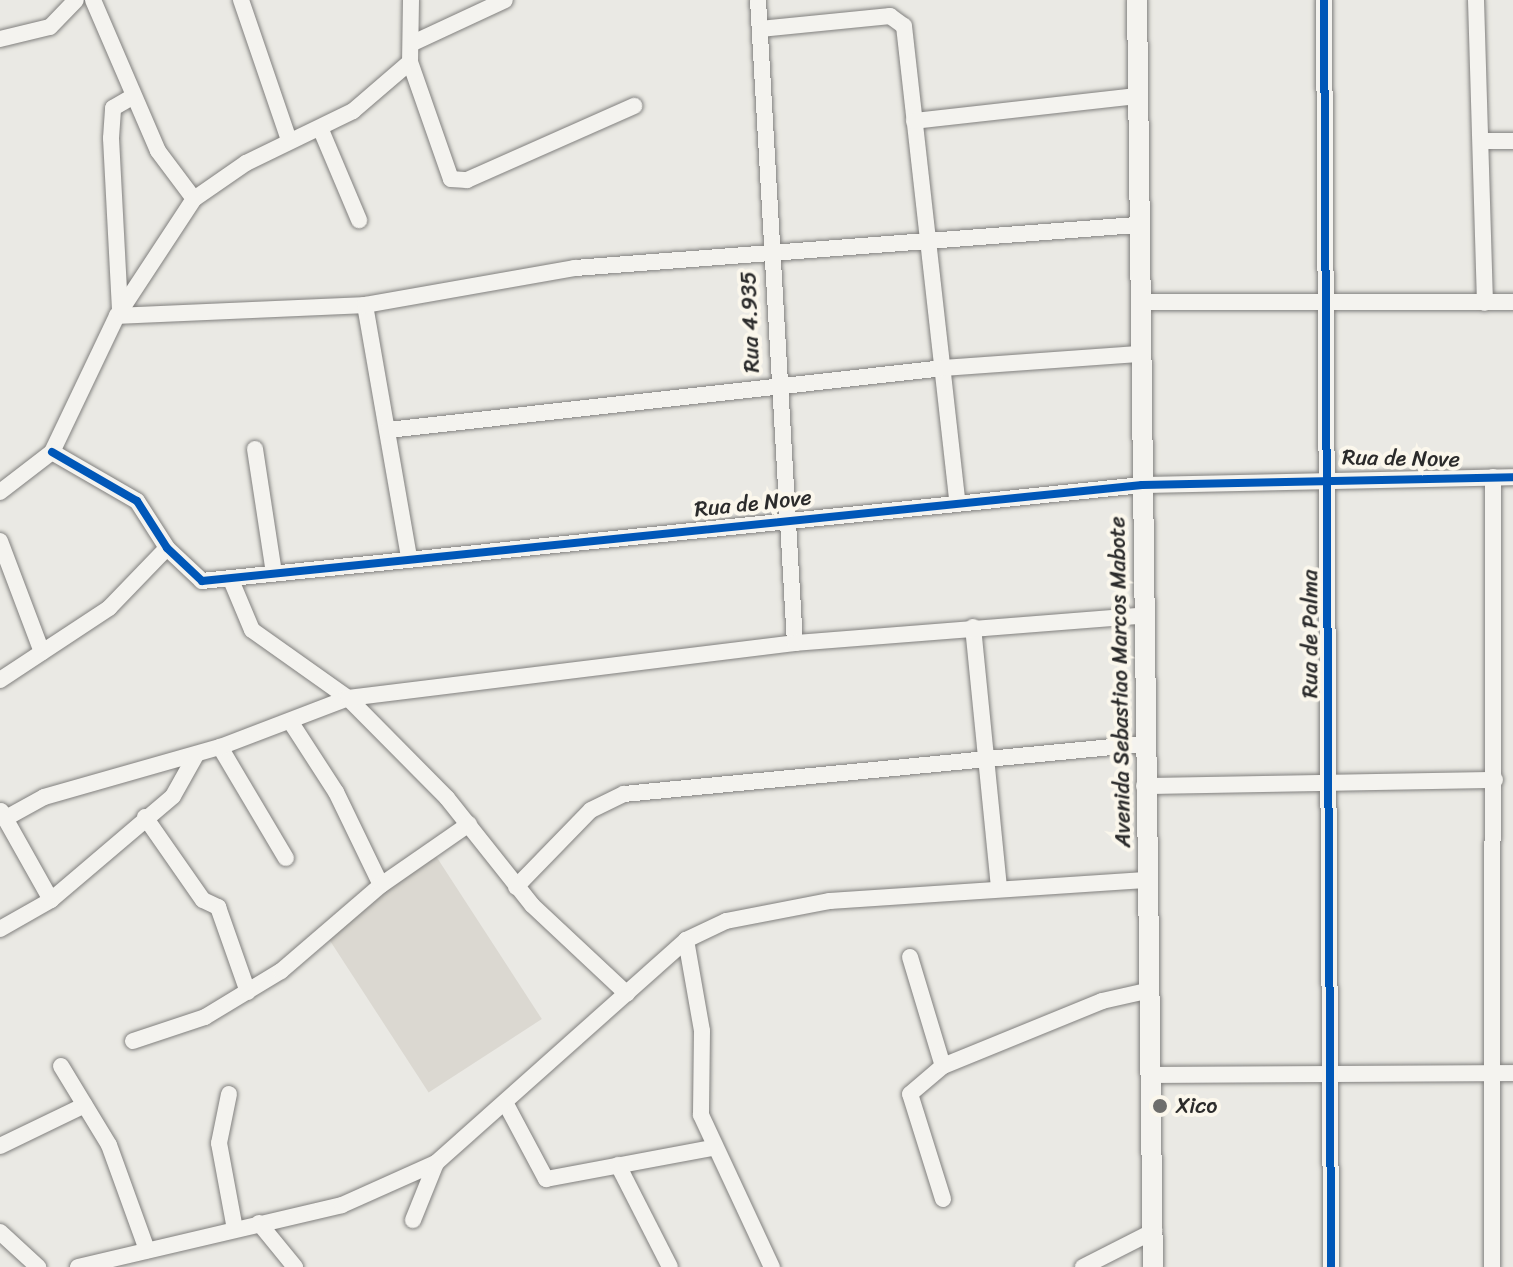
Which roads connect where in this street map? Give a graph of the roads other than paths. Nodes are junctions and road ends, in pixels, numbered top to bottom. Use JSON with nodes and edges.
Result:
{"nodes":[{"id":1,"x":93,"y":0,"type":"edge"},
{"id":2,"x":241,"y":0,"type":"edge"},
{"id":3,"x":411,"y":0,"type":"edge"},
{"id":4,"x":505,"y":0,"type":"edge"},
{"id":5,"x":758,"y":0,"type":"edge"},
{"id":6,"x":1137,"y":0,"type":"edge"},
{"id":7,"x":1324,"y":0,"type":"edge"},
{"id":8,"x":1476,"y":0,"type":"edge"},
{"id":9,"x":68,"y":1,"type":"edge"},
{"id":10,"x":760,"y":29,"type":"junction"},
{"id":11,"x":0,"y":39,"type":"edge"},
{"id":12,"x":415,"y":42,"type":"junction"},
{"id":13,"x":410,"y":62,"type":"junction"},
{"id":14,"x":1136,"y":96,"type":"junction"},
{"id":15,"x":132,"y":97,"type":"junction"},
{"id":16,"x":634,"y":106,"type":"dead end"},
{"id":17,"x":914,"y":121,"type":"junction"},
{"id":18,"x":321,"y":130,"type":"junction"},
{"id":19,"x":289,"y":140,"type":"junction"},
{"id":20,"x":1485,"y":141,"type":"junction"},
{"id":21,"x":1513,"y":141,"type":"edge"},
{"id":22,"x":194,"y":199,"type":"junction"},
{"id":23,"x":359,"y":220,"type":"dead end"},
{"id":24,"x":1136,"y":225,"type":"junction"},
{"id":25,"x":932,"y":244,"type":"junction"},
{"id":26,"x":770,"y":259,"type":"junction"},
{"id":27,"x":1139,"y":302,"type":"junction"},
{"id":28,"x":1513,"y":302,"type":"edge"},
{"id":29,"x":1329,"y":303,"type":"junction"},
{"id":30,"x":1485,"y":303,"type":"junction"},
{"id":31,"x":365,"y":305,"type":"junction"},
{"id":32,"x":118,"y":313,"type":"junction"},
{"id":33,"x":1141,"y":354,"type":"junction"},
{"id":34,"x":944,"y":368,"type":"junction"},
{"id":35,"x":775,"y":389,"type":"junction"},
{"id":36,"x":388,"y":430,"type":"junction"},
{"id":37,"x":255,"y":449,"type":"dead end"},
{"id":38,"x":52,"y":452,"type":"junction"},
{"id":39,"x":1327,"y":475,"type":"junction"},
{"id":40,"x":0,"y":476,"type":"edge"},
{"id":41,"x":1493,"y":477,"type":"junction"},
{"id":42,"x":1513,"y":477,"type":"edge"},
{"id":43,"x":18,"y":482,"type":"junction"},
{"id":44,"x":1142,"y":485,"type":"junction"},
{"id":45,"x":0,"y":492,"type":"edge"},
{"id":46,"x":957,"y":502,"type":"junction"},
{"id":47,"x":784,"y":517,"type":"junction"},
{"id":48,"x":0,"y":541,"type":"edge"},
{"id":49,"x":167,"y":548,"type":"junction"},
{"id":50,"x":409,"y":557,"type":"junction"},
{"id":51,"x":274,"y":573,"type":"junction"},
{"id":52,"x":231,"y":580,"type":"junction"},
{"id":53,"x":1139,"y":616,"type":"junction"},
{"id":54,"x":973,"y":627,"type":"junction"},
{"id":55,"x":795,"y":643,"type":"junction"},
{"id":56,"x":42,"y":652,"type":"junction"},
{"id":57,"x":0,"y":680,"type":"edge"},
{"id":58,"x":348,"y":698,"type":"junction"},
{"id":59,"x":290,"y":721,"type":"junction"},
{"id":60,"x":1143,"y":744,"type":"junction"},
{"id":61,"x":220,"y":747,"type":"junction"},
{"id":62,"x":196,"y":755,"type":"junction"},
{"id":63,"x":987,"y":756,"type":"junction"},
{"id":64,"x":1495,"y":758,"type":"junction"},
{"id":65,"x":1513,"y":758,"type":"edge"},
{"id":66,"x":1495,"y":780,"type":"junction"},
{"id":67,"x":1329,"y":781,"type":"junction"},
{"id":68,"x":1144,"y":786,"type":"junction"},
{"id":69,"x":3,"y":814,"type":"edge"},
{"id":70,"x":145,"y":817,"type":"junction"},
{"id":71,"x":469,"y":824,"type":"junction"},
{"id":72,"x":286,"y":858,"type":"dead end"},
{"id":73,"x":1148,"y":880,"type":"junction"},
{"id":74,"x":381,"y":885,"type":"junction"},
{"id":75,"x":516,"y":887,"type":"junction"},
{"id":76,"x":999,"y":887,"type":"junction"},
{"id":77,"x":51,"y":900,"type":"junction"},
{"id":78,"x":0,"y":929,"type":"edge"},
{"id":79,"x":686,"y":940,"type":"junction"},
{"id":80,"x":910,"y":957,"type":"dead end"},
{"id":81,"x":1151,"y":990,"type":"junction"},
{"id":82,"x":248,"y":992,"type":"junction"},
{"id":83,"x":627,"y":994,"type":"junction"},
{"id":84,"x":133,"y":1041,"type":"dead end"},
{"id":85,"x":61,"y":1066,"type":"dead end"},
{"id":86,"x":943,"y":1066,"type":"junction"},
{"id":87,"x":1328,"y":1073,"type":"junction"},
{"id":88,"x":1493,"y":1073,"type":"junction"},
{"id":89,"x":1513,"y":1073,"type":"edge"},
{"id":90,"x":1153,"y":1075,"type":"junction"},
{"id":91,"x":229,"y":1094,"type":"dead end"},
{"id":92,"x":85,"y":1105,"type":"junction"},
{"id":93,"x":507,"y":1106,"type":"junction"},
{"id":94,"x":0,"y":1146,"type":"edge"},
{"id":95,"x":711,"y":1148,"type":"junction"},
{"id":96,"x":436,"y":1163,"type":"junction"},
{"id":97,"x":618,"y":1165,"type":"junction"},
{"id":98,"x":943,"y":1199,"type":"dead end"},
{"id":99,"x":413,"y":1220,"type":"dead end"},
{"id":100,"x":259,"y":1223,"type":"junction"},
{"id":101,"x":235,"y":1229,"type":"junction"},
{"id":102,"x":1154,"y":1231,"type":"junction"},
{"id":103,"x":0,"y":1232,"type":"edge"},
{"id":104,"x":147,"y":1250,"type":"junction"},
{"id":105,"x":38,"y":1267,"type":"edge"},
{"id":106,"x":78,"y":1267,"type":"edge"},
{"id":107,"x":295,"y":1267,"type":"edge"},
{"id":108,"x":670,"y":1267,"type":"edge"},
{"id":109,"x":772,"y":1267,"type":"edge"},
{"id":110,"x":1083,"y":1267,"type":"edge"},
{"id":111,"x":1153,"y":1267,"type":"edge"},
{"id":112,"x":1331,"y":1267,"type":"edge"},
{"id":113,"x":1492,"y":1267,"type":"edge"}],
"edges":[{"from":1,"to":15,"type":"street"},
{"from":2,"to":19,"type":"street"},
{"from":3,"to":12,"type":"street"},
{"from":4,"to":12,"type":"street"},
{"from":5,"to":10,"type":"street","name":"Rua 4.935"},
{"from":6,"to":14,"type":"main road","name":"Avenida Sebastiao Marcos Mabote"},
{"from":7,"to":29,"type":"street","name":"Rua de Palma"},
{"from":8,"to":20,"type":"street"},
{"from":9,"to":11,"type":"street"},
{"from":10,"to":17,"type":"street"},
{"from":10,"to":26,"type":"street","name":"Rua 4.935"},
{"from":12,"to":13,"type":"street"},
{"from":13,"to":16,"type":"street"},
{"from":13,"to":18,"type":"street"},
{"from":14,"to":17,"type":"street"},
{"from":14,"to":24,"type":"main road","name":"Avenida Sebastiao Marcos Mabote"},
{"from":15,"to":22,"type":"street"},
{"from":15,"to":32,"type":"street"},
{"from":17,"to":25,"type":"street"},
{"from":18,"to":19,"type":"street"},
{"from":18,"to":23,"type":"street"},
{"from":19,"to":22,"type":"street"},
{"from":20,"to":21,"type":"street"},
{"from":20,"to":30,"type":"street"},
{"from":22,"to":32,"type":"street"},
{"from":24,"to":25,"type":"street"},
{"from":24,"to":27,"type":"main road","name":"Avenida Sebastiao Marcos Mabote"},
{"from":25,"to":26,"type":"street"},
{"from":25,"to":34,"type":"street"},
{"from":26,"to":31,"type":"street"},
{"from":26,"to":35,"type":"street","name":"Rua 4.935"},
{"from":27,"to":29,"type":"street"},
{"from":27,"to":33,"type":"main road","name":"Avenida Sebastiao Marcos Mabote"},
{"from":28,"to":30,"type":"street"},
{"from":29,"to":30,"type":"street"},
{"from":29,"to":39,"type":"street","name":"Rua de Palma"},
{"from":31,"to":32,"type":"street"},
{"from":31,"to":36,"type":"street"},
{"from":32,"to":38,"type":"street"},
{"from":33,"to":34,"type":"street"},
{"from":33,"to":44,"type":"main road","name":"Avenida Sebastiao Marcos Mabote"},
{"from":34,"to":35,"type":"street"},
{"from":34,"to":46,"type":"street"},
{"from":35,"to":36,"type":"street"},
{"from":35,"to":47,"type":"street","name":"Rua 4.935"},
{"from":36,"to":50,"type":"street"},
{"from":37,"to":51,"type":"street"},
{"from":38,"to":43,"type":"street"},
{"from":38,"to":49,"type":"street","name":"Rua de Nove"},
{"from":39,"to":41,"type":"street","name":"Rua de Nove"},
{"from":39,"to":44,"type":"street","name":"Rua de Nove"},
{"from":39,"to":67,"type":"street","name":"Rua de Palma"},
{"from":40,"to":43,"type":"street"},
{"from":41,"to":42,"type":"street","name":"Rua de Nove"},
{"from":41,"to":64,"type":"street"},
{"from":43,"to":45,"type":"street"},
{"from":44,"to":46,"type":"street","name":"Rua de Nove"},
{"from":44,"to":53,"type":"main road","name":"Avenida Sebastiao Marcos Mabote"},
{"from":46,"to":47,"type":"street","name":"Rua de Nove"},
{"from":47,"to":50,"type":"street","name":"Rua de Nove"},
{"from":47,"to":55,"type":"street","name":"Rua 4.935"},
{"from":48,"to":56,"type":"street"},
{"from":49,"to":52,"type":"street","name":"Rua de Nove"},
{"from":49,"to":56,"type":"street"},
{"from":50,"to":51,"type":"street","name":"Rua de Nove"},
{"from":51,"to":52,"type":"street","name":"Rua de Nove"},
{"from":52,"to":58,"type":"street"},
{"from":53,"to":54,"type":"street"},
{"from":53,"to":60,"type":"main road","name":"Avenida Sebastiao Marcos Mabote"},
{"from":54,"to":55,"type":"street"},
{"from":54,"to":63,"type":"street"},
{"from":55,"to":58,"type":"street"},
{"from":56,"to":57,"type":"street"},
{"from":58,"to":59,"type":"street"},
{"from":58,"to":71,"type":"street"},
{"from":59,"to":61,"type":"street"},
{"from":59,"to":74,"type":"street"},
{"from":60,"to":63,"type":"street"},
{"from":60,"to":68,"type":"main road","name":"Avenida Sebastiao Marcos Mabote"},
{"from":61,"to":62,"type":"street"},
{"from":61,"to":72,"type":"street"},
{"from":62,"to":69,"type":"street"},
{"from":62,"to":70,"type":"street"},
{"from":63,"to":75,"type":"street"},
{"from":63,"to":76,"type":"street"},
{"from":64,"to":65,"type":"street"},
{"from":64,"to":66,"type":"street"},
{"from":66,"to":67,"type":"street"},
{"from":66,"to":88,"type":"street"},
{"from":67,"to":68,"type":"street"},
{"from":67,"to":87,"type":"street","name":"Rua de Palma"},
{"from":68,"to":73,"type":"main road","name":"Avenida Sebastiao Marcos Mabote"},
{"from":69,"to":77,"type":"street"},
{"from":70,"to":77,"type":"street"},
{"from":70,"to":82,"type":"street"},
{"from":71,"to":74,"type":"street"},
{"from":71,"to":75,"type":"street"},
{"from":73,"to":76,"type":"street"},
{"from":73,"to":81,"type":"main road","name":"Avenida Sebastiao Marcos Mabote"},
{"from":74,"to":82,"type":"street"},
{"from":75,"to":83,"type":"street"},
{"from":76,"to":79,"type":"street"},
{"from":77,"to":78,"type":"street"},
{"from":79,"to":83,"type":"street"},
{"from":79,"to":95,"type":"street"},
{"from":80,"to":86,"type":"street"},
{"from":81,"to":86,"type":"street"},
{"from":81,"to":90,"type":"main road","name":"Avenida Sebastiao Marcos Mabote"},
{"from":82,"to":84,"type":"street"},
{"from":83,"to":93,"type":"street"},
{"from":85,"to":92,"type":"street"},
{"from":86,"to":98,"type":"street"},
{"from":87,"to":88,"type":"street"},
{"from":87,"to":90,"type":"street"},
{"from":87,"to":112,"type":"street","name":"Rua de Palma"},
{"from":88,"to":89,"type":"street"},
{"from":88,"to":113,"type":"street"},
{"from":90,"to":102,"type":"main road","name":"Avenida Sebastiao Marcos Mabote"},
{"from":91,"to":101,"type":"street"},
{"from":92,"to":94,"type":"street"},
{"from":92,"to":104,"type":"street"},
{"from":93,"to":96,"type":"street"},
{"from":93,"to":97,"type":"street"},
{"from":95,"to":97,"type":"street"},
{"from":95,"to":109,"type":"street"},
{"from":96,"to":99,"type":"street"},
{"from":96,"to":100,"type":"street"},
{"from":97,"to":108,"type":"street"},
{"from":100,"to":101,"type":"street"},
{"from":100,"to":107,"type":"street"},
{"from":101,"to":104,"type":"street"},
{"from":102,"to":110,"type":"street"},
{"from":102,"to":111,"type":"main road","name":"Avenida Sebastiao Marcos Mabote"},
{"from":103,"to":105,"type":"street"},
{"from":104,"to":106,"type":"street"}]}
